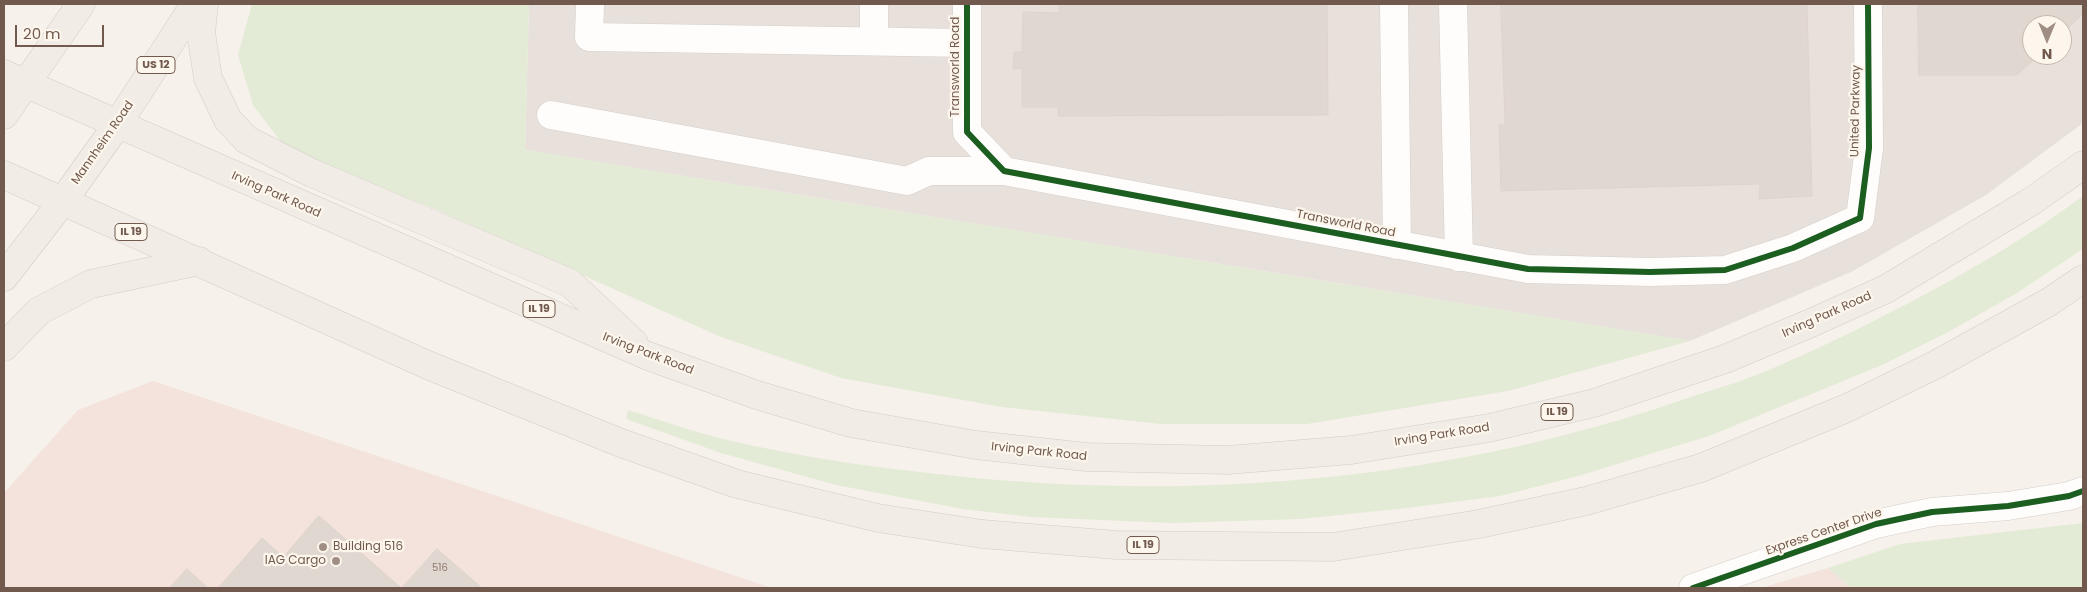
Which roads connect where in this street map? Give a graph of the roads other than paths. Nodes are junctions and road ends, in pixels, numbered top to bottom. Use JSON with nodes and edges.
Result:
{"nodes":[{"id":1,"x":81,"y":4,"type":"edge"},
{"id":2,"x":195,"y":4,"type":"edge"},
{"id":3,"x":204,"y":4,"type":"edge"},
{"id":4,"x":590,"y":4,"type":"edge"},
{"id":5,"x":874,"y":4,"type":"edge"},
{"id":6,"x":967,"y":4,"type":"edge"},
{"id":7,"x":1394,"y":4,"type":"edge"},
{"id":8,"x":1453,"y":4,"type":"edge"},
{"id":9,"x":1868,"y":4,"type":"edge"},
{"id":10,"x":874,"y":41,"type":"junction"},
{"id":11,"x":967,"y":43,"type":"junction"},
{"id":12,"x":15,"y":80,"type":"edge"},
{"id":13,"x":4,"y":115,"type":"edge"},
{"id":14,"x":551,"y":115,"type":"dead end"},
{"id":15,"x":117,"y":125,"type":"junction"},
{"id":16,"x":2083,"y":165,"type":"edge"},
{"id":17,"x":1004,"y":172,"type":"junction"},
{"id":18,"x":4,"y":176,"type":"edge"},
{"id":19,"x":63,"y":201,"type":"junction"},
{"id":20,"x":1860,"y":218,"type":"joint"},
{"id":21,"x":1397,"y":245,"type":"junction"},
{"id":22,"x":1459,"y":256,"type":"junction"},
{"id":23,"x":199,"y":262,"type":"junction"},
{"id":24,"x":4,"y":277,"type":"edge"},
{"id":25,"x":2083,"y":279,"type":"edge"},
{"id":26,"x":4,"y":347,"type":"edge"},
{"id":27,"x":648,"y":356,"type":"junction"},
{"id":28,"x":2083,"y":491,"type":"edge"},
{"id":29,"x":1693,"y":588,"type":"edge"}],
"edges":[{"from":1,"to":12,"type":"main road"},
{"from":2,"to":15,"type":"main road","name":"Mannheim Road","number":"US 12"},
{"from":3,"to":27,"type":"main road"},
{"from":4,"to":10,"type":"street"},
{"from":5,"to":10,"type":"street"},
{"from":6,"to":11,"type":"street","name":"Transworld Road"},
{"from":7,"to":21,"type":"street"},
{"from":8,"to":22,"type":"street"},
{"from":9,"to":20,"type":"street","name":"United Parkway"},
{"from":10,"to":11,"type":"street"},
{"from":11,"to":17,"type":"street","name":"Transworld Road"},
{"from":12,"to":13,"type":"main road"},
{"from":12,"to":15,"type":"main road","name":"Irving Park Road","number":"IL 19"},
{"from":14,"to":17,"type":"street"},
{"from":15,"to":19,"type":"main road","name":"Mannheim Road","number":"US 12"},
{"from":15,"to":27,"type":"main road","name":"Irving Park Road","number":"IL 19"},
{"from":16,"to":27,"type":"main road","name":"Irving Park Road","number":"IL 19"},
{"from":17,"to":21,"type":"street","name":"Transworld Road"},
{"from":18,"to":19,"type":"main road","number":"IL 19"},
{"from":19,"to":23,"type":"main road","number":"IL 19"},
{"from":19,"to":24,"type":"main road","name":"Mannheim Road","number":"US 12"},
{"from":20,"to":22,"type":"street","name":"Transworld Road"},
{"from":21,"to":22,"type":"street","name":"Transworld Road"},
{"from":23,"to":25,"type":"main road","number":"IL 19"},
{"from":23,"to":26,"type":"main road"},
{"from":28,"to":29,"type":"street","name":"Express Center Drive"}]}
